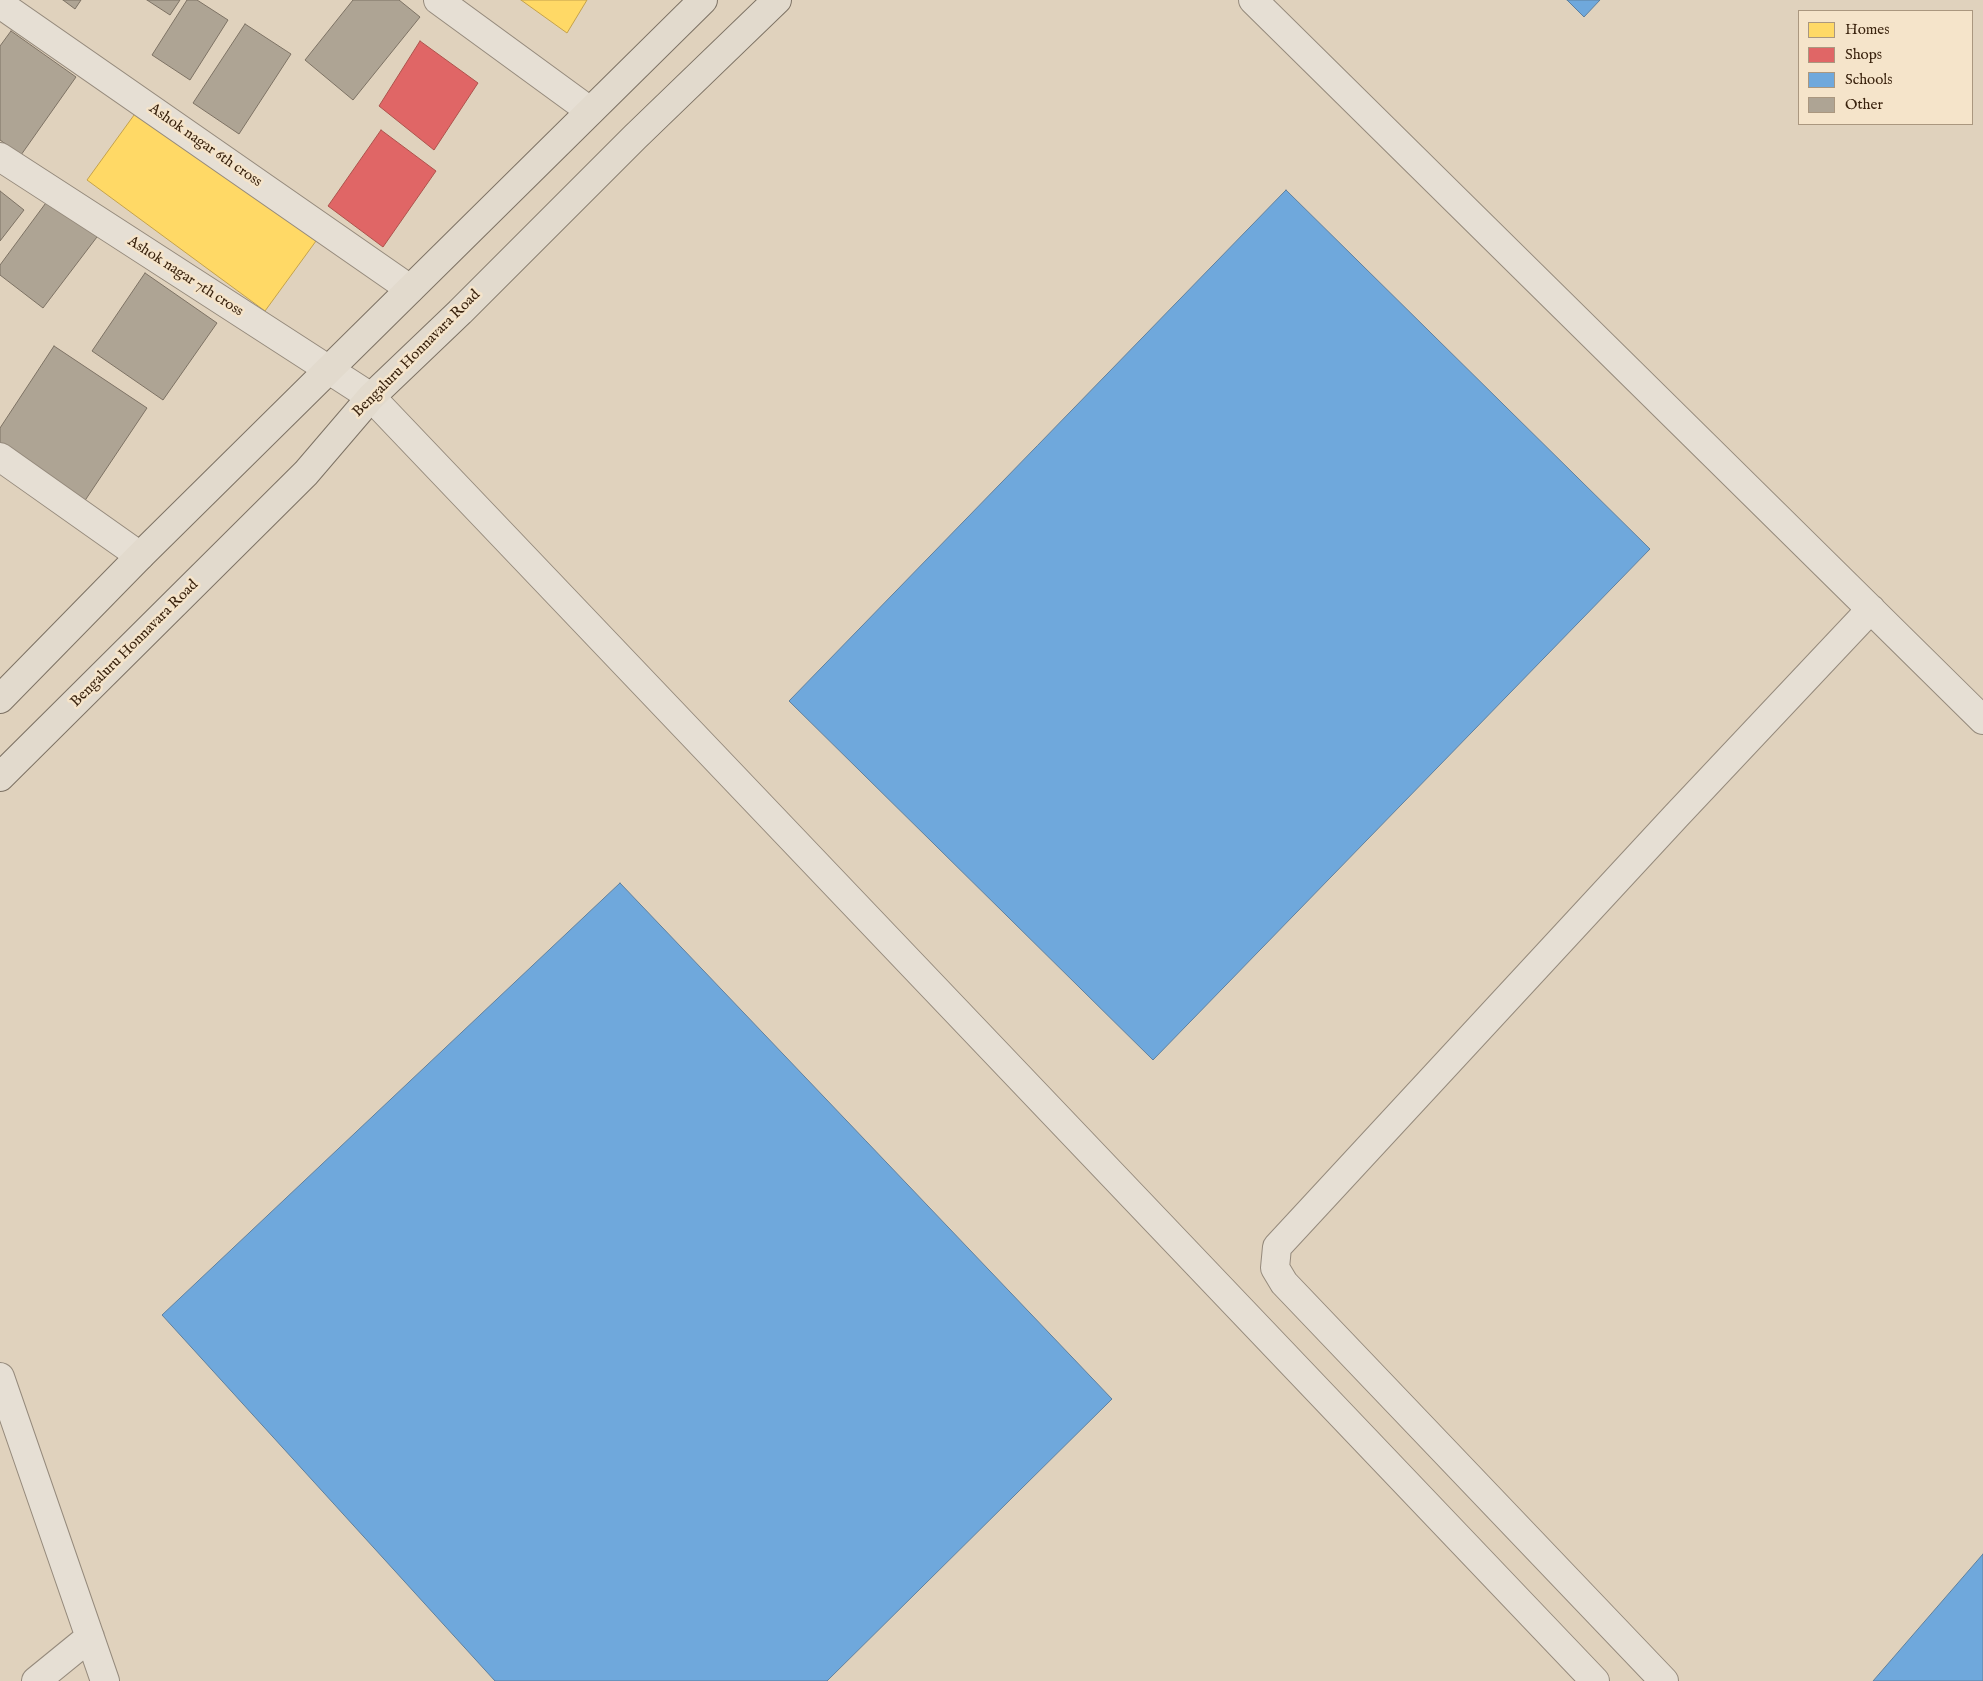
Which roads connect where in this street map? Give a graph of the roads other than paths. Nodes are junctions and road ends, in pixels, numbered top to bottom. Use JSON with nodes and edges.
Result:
{"nodes":[{"id":1,"x":438,"y":0,"type":"edge"},
{"id":2,"x":703,"y":0,"type":"edge"},
{"id":3,"x":777,"y":0,"type":"edge"},
{"id":4,"x":1253,"y":0,"type":"edge"},
{"id":5,"x":0,"y":4,"type":"edge"},
{"id":6,"x":590,"y":111,"type":"junction"},
{"id":7,"x":0,"y":157,"type":"edge"},
{"id":8,"x":410,"y":288,"type":"junction"},
{"id":9,"x":328,"y":370,"type":"junction"},
{"id":10,"x":371,"y":397,"type":"junction"},
{"id":11,"x":0,"y":457,"type":"edge"},
{"id":12,"x":140,"y":556,"type":"junction"},
{"id":13,"x":1871,"y":609,"type":"junction"},
{"id":14,"x":0,"y":699,"type":"edge"},
{"id":15,"x":1983,"y":720,"type":"edge"},
{"id":16,"x":0,"y":777,"type":"edge"},
{"id":17,"x":0,"y":1377,"type":"edge"},
{"id":18,"x":90,"y":1637,"type":"junction"},
{"id":19,"x":36,"y":1681,"type":"edge"},
{"id":20,"x":105,"y":1681,"type":"edge"},
{"id":21,"x":1595,"y":1681,"type":"edge"},
{"id":22,"x":1664,"y":1681,"type":"edge"}],
"edges":[{"from":1,"to":6,"type":"street"},
{"from":2,"to":6,"type":"main road"},
{"from":3,"to":10,"type":"main road","name":"Bengaluru Honnavara Road"},
{"from":4,"to":13,"type":"street"},
{"from":5,"to":8,"type":"street","name":"Ashok nagar 6th cross"},
{"from":6,"to":8,"type":"main road"},
{"from":7,"to":9,"type":"street","name":"Ashok nagar 7th cross"},
{"from":8,"to":9,"type":"main road"},
{"from":9,"to":10,"type":"street","name":"Ashok nagar 7th cross"},
{"from":9,"to":12,"type":"main road"},
{"from":10,"to":16,"type":"main road","name":"Bengaluru Honnavara Road"},
{"from":10,"to":21,"type":"street","name":"Ashok nagar 7th cross"},
{"from":11,"to":12,"type":"street"},
{"from":12,"to":14,"type":"main road"},
{"from":13,"to":15,"type":"street"},
{"from":13,"to":22,"type":"street"},
{"from":17,"to":18,"type":"street"},
{"from":18,"to":19,"type":"street"},
{"from":18,"to":20,"type":"street"}]}
